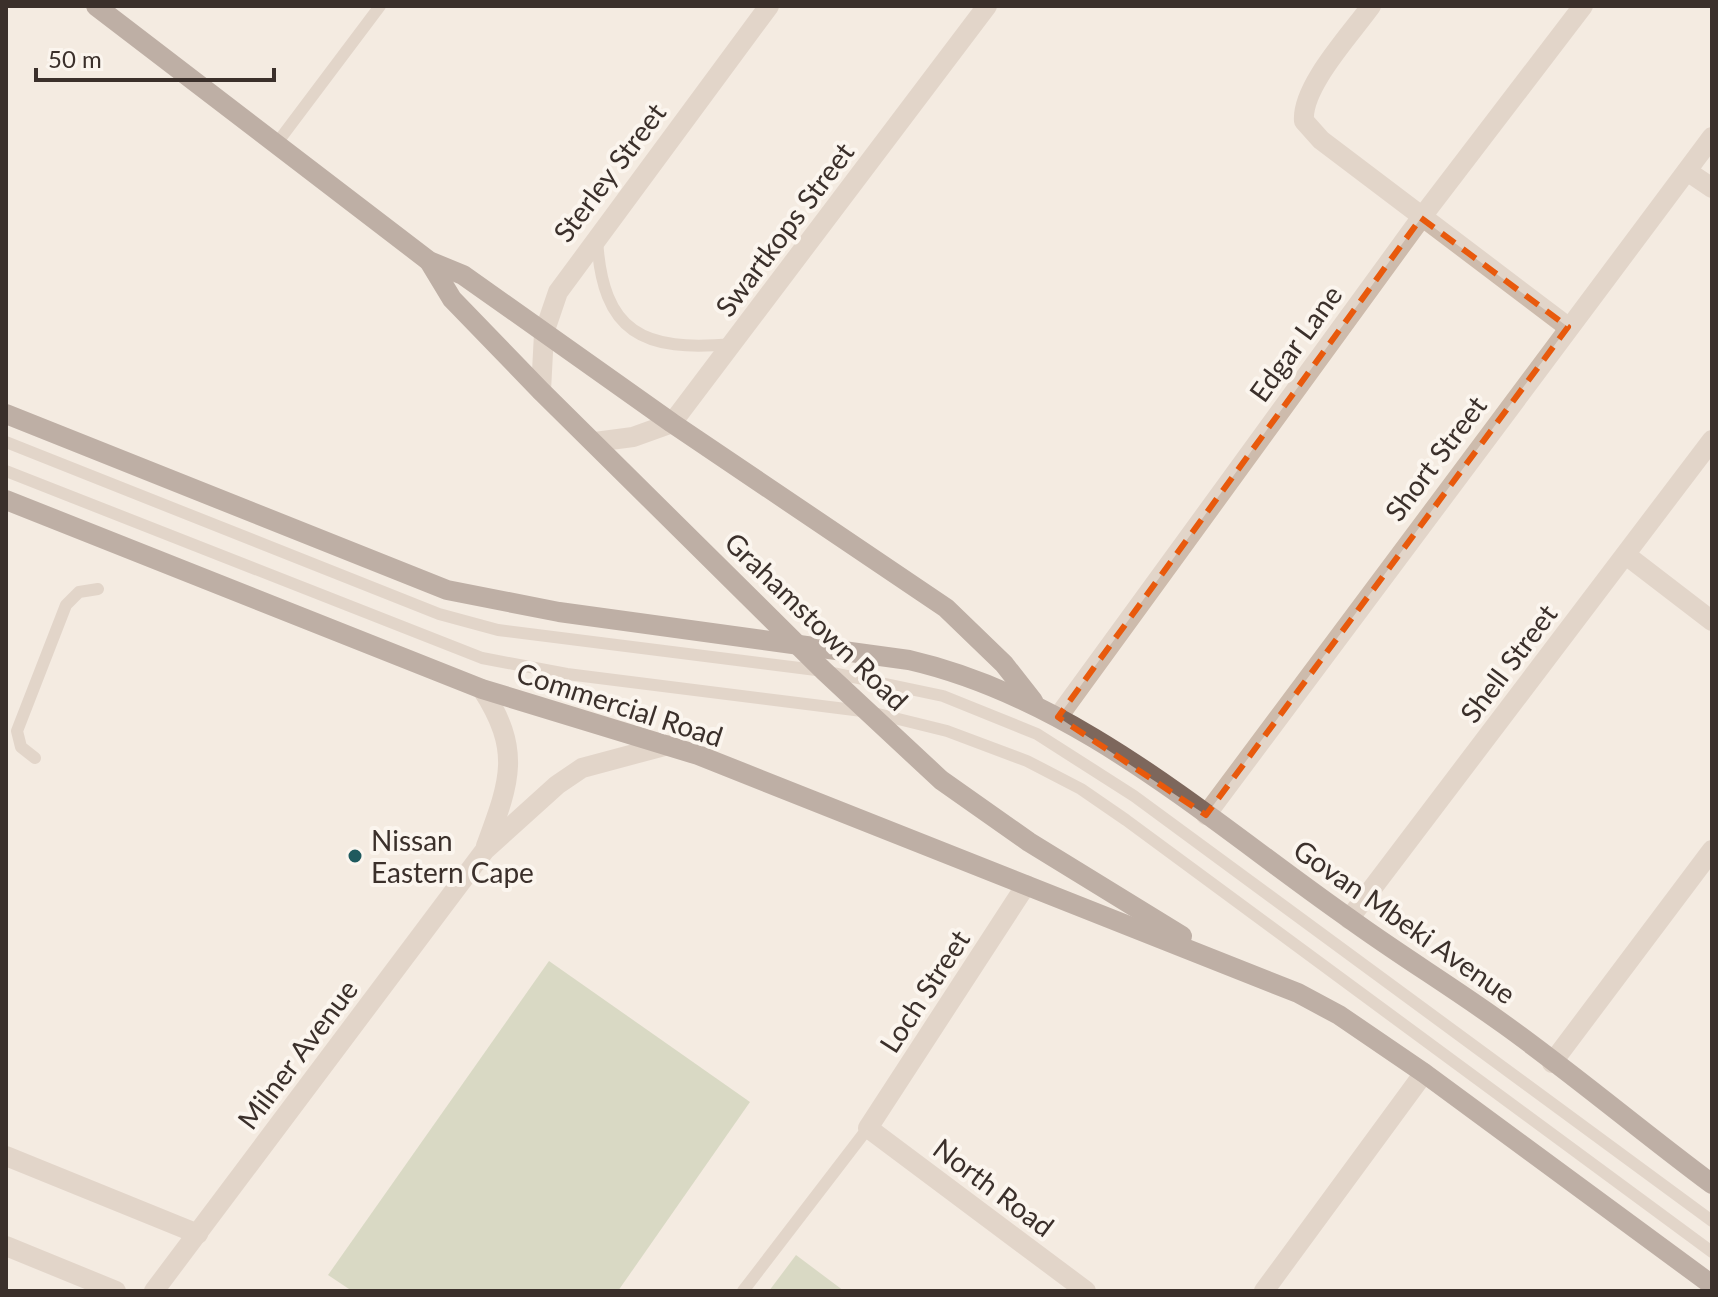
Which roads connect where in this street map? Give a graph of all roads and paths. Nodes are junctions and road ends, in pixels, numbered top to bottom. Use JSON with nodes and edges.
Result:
{"nodes":[{"id":1,"x":96,"y":6,"type":"edge"},
{"id":2,"x":380,"y":6,"type":"edge"},
{"id":3,"x":769,"y":6,"type":"edge"},
{"id":4,"x":987,"y":6,"type":"edge"},
{"id":5,"x":1371,"y":6,"type":"edge"},
{"id":6,"x":1583,"y":6,"type":"edge"},
{"id":7,"x":1712,"y":137,"type":"edge"},
{"id":8,"x":277,"y":143,"type":"junction"},
{"id":9,"x":1687,"y":171,"type":"junction"},
{"id":10,"x":1712,"y":188,"type":"edge"},
{"id":11,"x":1421,"y":218,"type":"junction"},
{"id":12,"x":597,"y":235,"type":"junction"},
{"id":13,"x":429,"y":261,"type":"junction"},
{"id":14,"x":1568,"y":327,"type":"junction"},
{"id":15,"x":544,"y":333,"type":"junction"},
{"id":16,"x":732,"y":344,"type":"junction"},
{"id":17,"x":541,"y":391,"type":"junction"},
{"id":18,"x":6,"y":414,"type":"edge"},
{"id":19,"x":672,"y":423,"type":"junction"},
{"id":20,"x":1712,"y":440,"type":"edge"},
{"id":21,"x":6,"y":442,"type":"edge"},
{"id":22,"x":595,"y":442,"type":"junction"},
{"id":23,"x":6,"y":471,"type":"edge"},
{"id":24,"x":6,"y":500,"type":"edge"},
{"id":25,"x":1626,"y":555,"type":"junction"},
{"id":26,"x":98,"y":589,"type":"dead end"},
{"id":27,"x":1712,"y":621,"type":"edge"},
{"id":28,"x":796,"y":642,"type":"junction"},
{"id":29,"x":824,"y":671,"type":"junction"},
{"id":30,"x":482,"y":689,"type":"junction"},
{"id":31,"x":1036,"y":704,"type":"junction"},
{"id":32,"x":870,"y":712,"type":"junction"},
{"id":33,"x":1058,"y":717,"type":"junction"},
{"id":34,"x":668,"y":745,"type":"junction"},
{"id":35,"x":35,"y":758,"type":"dead end"},
{"id":36,"x":1206,"y":815,"type":"junction"},
{"id":37,"x":485,"y":850,"type":"junction"},
{"id":38,"x":1712,"y":850,"type":"edge"},
{"id":39,"x":1026,"y":885,"type":"junction"},
{"id":40,"x":1349,"y":919,"type":"junction"},
{"id":41,"x":1218,"y":960,"type":"junction"},
{"id":42,"x":1552,"y":1063,"type":"junction"},
{"id":43,"x":1424,"y":1073,"type":"junction"},
{"id":44,"x":868,"y":1128,"type":"junction"},
{"id":45,"x":6,"y":1156,"type":"edge"},
{"id":46,"x":1712,"y":1184,"type":"edge"},
{"id":47,"x":1712,"y":1221,"type":"edge"},
{"id":48,"x":198,"y":1234,"type":"junction"},
{"id":49,"x":6,"y":1246,"type":"edge"},
{"id":50,"x":1712,"y":1252,"type":"edge"},
{"id":51,"x":1712,"y":1285,"type":"edge"},
{"id":52,"x":116,"y":1291,"type":"edge"},
{"id":53,"x":154,"y":1291,"type":"edge"},
{"id":54,"x":743,"y":1291,"type":"edge"},
{"id":55,"x":1086,"y":1291,"type":"edge"},
{"id":56,"x":1264,"y":1291,"type":"edge"}],
"edges":[{"from":1,"to":8,"type":"main road","name":"Grahamstown Road"},
{"from":2,"to":8,"type":"lane"},
{"from":3,"to":12,"type":"street","name":"Sterley Street"},
{"from":4,"to":16,"type":"street","name":"Swartkops Street"},
{"from":5,"to":11,"type":"street"},
{"from":6,"to":11,"type":"street","name":"Edgar Lane"},
{"from":7,"to":9,"type":"street","name":"Short Street"},
{"from":8,"to":13,"type":"main road","name":"Grahamstown Road"},
{"from":9,"to":10,"type":"street"},
{"from":9,"to":14,"type":"street","name":"Short Street"},
{"from":11,"to":14,"type":"street"},
{"from":11,"to":33,"type":"street","name":"Edgar Lane"},
{"from":12,"to":15,"type":"street","name":"Sterley Street"},
{"from":12,"to":16,"type":"lane"},
{"from":13,"to":15,"type":"main road","name":"Grahamstown Road"},
{"from":13,"to":17,"type":"main road","name":"Grahamstown Road"},
{"from":14,"to":36,"type":"street","name":"Short Street"},
{"from":15,"to":17,"type":"street","name":"Sterley Street"},
{"from":15,"to":19,"type":"main road","name":"Grahamstown Road"},
{"from":16,"to":19,"type":"street","name":"Swartkops Street"},
{"from":17,"to":22,"type":"main road","name":"Grahamstown Road"},
{"from":18,"to":28,"type":"main road"},
{"from":19,"to":22,"type":"street"},
{"from":19,"to":31,"type":"main road","name":"Grahamstown Road"},
{"from":20,"to":25,"type":"street","name":"Shell Street"},
{"from":21,"to":29,"type":"lane"},
{"from":22,"to":28,"type":"main road","name":"Grahamstown Road"},
{"from":23,"to":32,"type":"lane"},
{"from":24,"to":30,"type":"main road","name":"Commercial Road"},
{"from":25,"to":27,"type":"street"},
{"from":25,"to":40,"type":"street","name":"Shell Street"},
{"from":26,"to":35,"type":"lane"},
{"from":28,"to":29,"type":"main road","name":"Grahamstown Road"},
{"from":28,"to":31,"type":"main road"},
{"from":29,"to":32,"type":"main road","name":"Grahamstown Road"},
{"from":29,"to":47,"type":"lane"},
{"from":30,"to":34,"type":"main road","name":"Commercial Road"},
{"from":30,"to":37,"type":"street","name":"Milner Avenue"},
{"from":31,"to":33,"type":"main road"},
{"from":32,"to":41,"type":"main road","name":"Grahamstown Road"},
{"from":32,"to":50,"type":"lane"},
{"from":33,"to":36,"type":"main road","name":"Govan Mbeki Avenue"},
{"from":34,"to":37,"type":"street","name":"Milner Avenue"},
{"from":34,"to":39,"type":"main road","name":"Commercial Road"},
{"from":36,"to":40,"type":"main road","name":"Govan Mbeki Avenue"},
{"from":37,"to":48,"type":"street","name":"Milner Avenue"},
{"from":38,"to":42,"type":"street"},
{"from":39,"to":41,"type":"main road","name":"Commercial Road"},
{"from":39,"to":44,"type":"street","name":"Loch Street"},
{"from":40,"to":42,"type":"main road","name":"Govan Mbeki Avenue"},
{"from":41,"to":43,"type":"main road"},
{"from":42,"to":46,"type":"main road","name":"Govan Mbeki Avenue"},
{"from":43,"to":51,"type":"main road"},
{"from":43,"to":56,"type":"street"},
{"from":44,"to":54,"type":"lane"},
{"from":44,"to":55,"type":"street","name":"North Road"},
{"from":45,"to":48,"type":"street"},
{"from":48,"to":53,"type":"street","name":"Milner Avenue"},
{"from":49,"to":52,"type":"street"}]}
